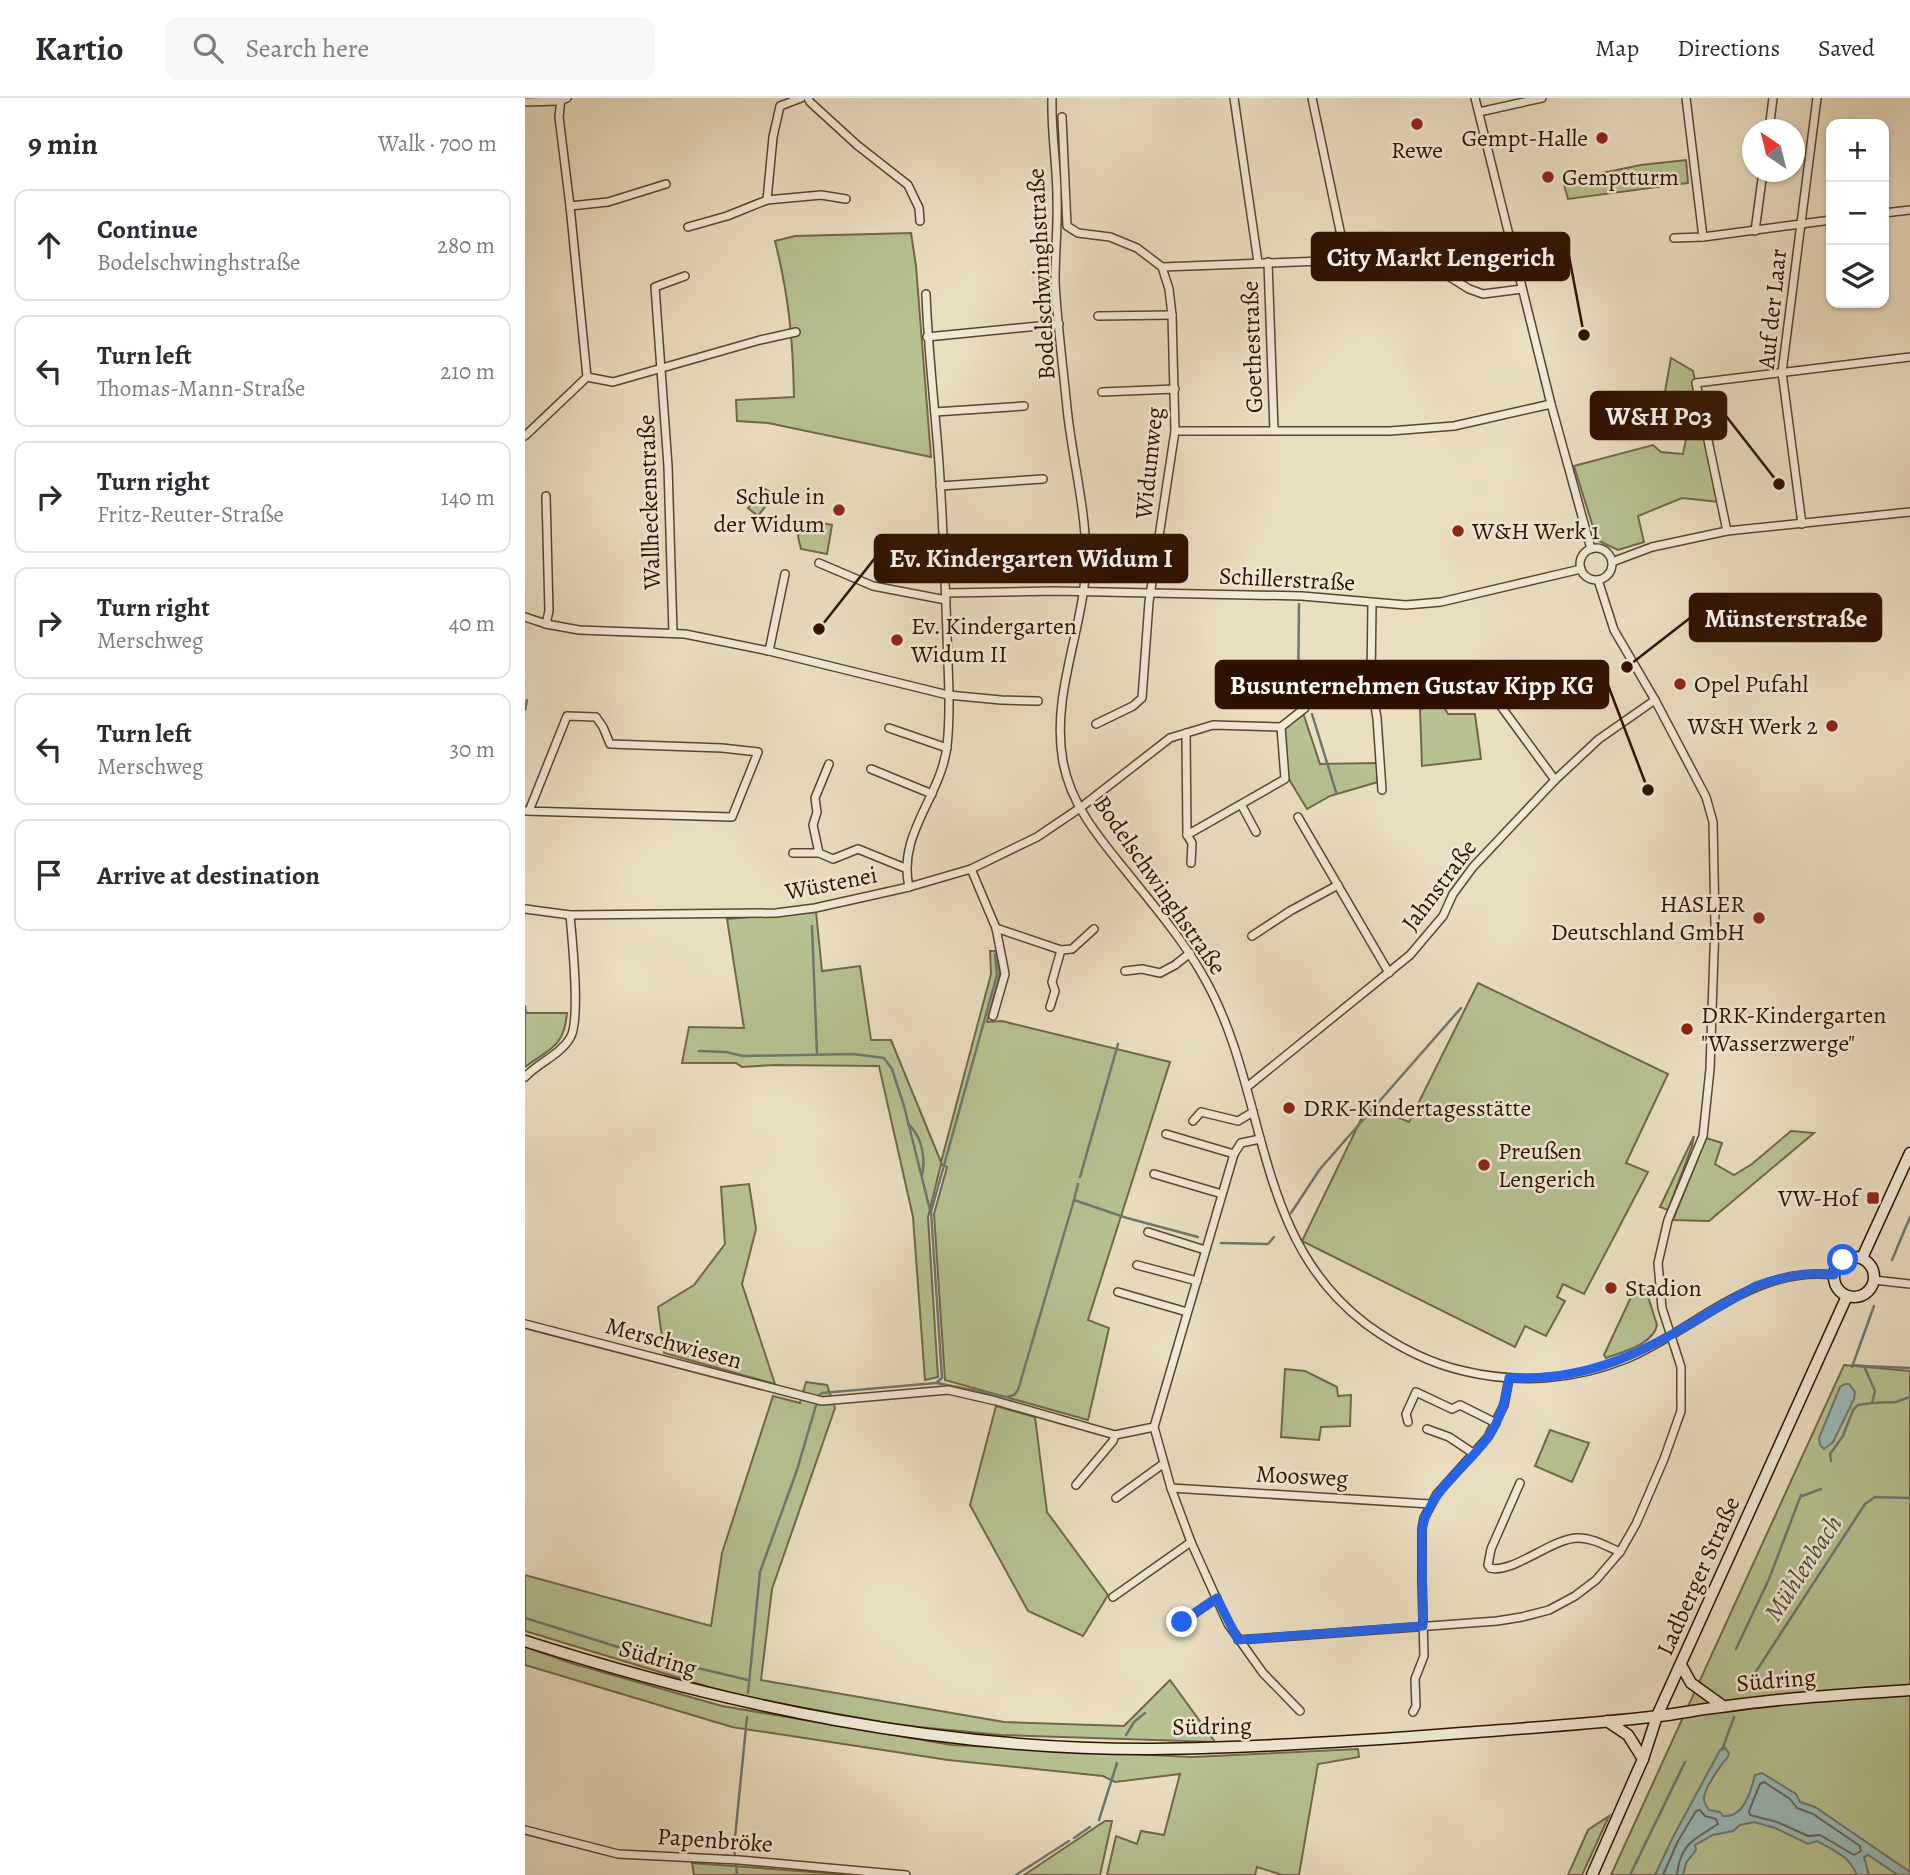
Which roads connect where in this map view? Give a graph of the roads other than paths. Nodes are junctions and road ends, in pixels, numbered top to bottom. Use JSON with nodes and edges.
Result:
{"nodes":[{"id":1,"x":801,"y":98,"type":"edge"},
{"id":2,"x":809,"y":98,"type":"edge"},
{"id":3,"x":1052,"y":98,"type":"edge"},
{"id":4,"x":1234,"y":98,"type":"edge"},
{"id":5,"x":1312,"y":98,"type":"edge"},
{"id":6,"x":1475,"y":98,"type":"edge"},
{"id":7,"x":1542,"y":98,"type":"edge"},
{"id":8,"x":1686,"y":98,"type":"edge"},
{"id":9,"x":1773,"y":98,"type":"edge"},
{"id":10,"x":1817,"y":98,"type":"edge"},
{"id":11,"x":563,"y":99,"type":"edge"},
{"id":12,"x":525,"y":102,"type":"edge"},
{"id":13,"x":1479,"y":112,"type":"junction"},
{"id":14,"x":1062,"y":117,"type":"dead end"},
{"id":15,"x":1770,"y":119,"type":"edge"},
{"id":16,"x":1762,"y":182,"type":"edge"},
{"id":17,"x":666,"y":184,"type":"dead end"},
{"id":18,"x":846,"y":198,"type":"dead end"},
{"id":19,"x":767,"y":200,"type":"junction"},
{"id":20,"x":570,"y":206,"type":"junction"},
{"id":21,"x":1910,"y":210,"type":"edge"},
{"id":22,"x":1889,"y":212,"type":"edge"},
{"id":23,"x":920,"y":221,"type":"dead end"},
{"id":24,"x":1826,"y":221,"type":"edge"},
{"id":25,"x":1800,"y":224,"type":"junction"},
{"id":26,"x":688,"y":227,"type":"dead end"},
{"id":27,"x":1755,"y":231,"type":"junction"},
{"id":28,"x":1703,"y":237,"type":"junction"},
{"id":29,"x":1674,"y":238,"type":"dead end"},
{"id":30,"x":1346,"y":259,"type":"junction"},
{"id":31,"x":1258,"y":262,"type":"junction"},
{"id":32,"x":1268,"y":262,"type":"junction"},
{"id":33,"x":1162,"y":267,"type":"junction"},
{"id":34,"x":685,"y":276,"type":"dead end"},
{"id":35,"x":1522,"y":289,"type":"junction"},
{"id":36,"x":926,"y":294,"type":"dead end"},
{"id":37,"x":1172,"y":315,"type":"junction"},
{"id":38,"x":1098,"y":317,"type":"dead end"},
{"id":39,"x":1059,"y":324,"type":"junction"},
{"id":40,"x":796,"y":332,"type":"dead end"},
{"id":41,"x":927,"y":337,"type":"junction"},
{"id":42,"x":1910,"y":357,"type":"edge"},
{"id":43,"x":661,"y":370,"type":"junction"},
{"id":44,"x":1782,"y":372,"type":"junction"},
{"id":45,"x":587,"y":377,"type":"junction"},
{"id":46,"x":1175,"y":389,"type":"junction"},
{"id":47,"x":1102,"y":392,"type":"dead end"},
{"id":48,"x":1551,"y":404,"type":"junction"},
{"id":49,"x":1024,"y":406,"type":"dead end"},
{"id":50,"x":935,"y":412,"type":"junction"},
{"id":51,"x":1275,"y":430,"type":"junction"},
{"id":52,"x":1175,"y":431,"type":"junction"},
{"id":53,"x":525,"y":436,"type":"edge"},
{"id":54,"x":1043,"y":479,"type":"dead end"},
{"id":55,"x":940,"y":486,"type":"junction"},
{"id":56,"x":546,"y":496,"type":"dead end"},
{"id":57,"x":1910,"y":512,"type":"edge"},
{"id":58,"x":1802,"y":524,"type":"junction"},
{"id":59,"x":1727,"y":531,"type":"junction"},
{"id":60,"x":1591,"y":549,"type":"junction"},
{"id":61,"x":1612,"y":562,"type":"junction"},
{"id":62,"x":819,"y":563,"type":"dead end"},
{"id":63,"x":1581,"y":569,"type":"junction"},
{"id":64,"x":785,"y":574,"type":"dead end"},
{"id":65,"x":1598,"y":580,"type":"junction"},
{"id":66,"x":1083,"y":592,"type":"junction"},
{"id":67,"x":1152,"y":593,"type":"junction"},
{"id":68,"x":946,"y":597,"type":"junction"},
{"id":69,"x":1372,"y":603,"type":"junction"},
{"id":70,"x":525,"y":617,"type":"edge"},
{"id":71,"x":546,"y":624,"type":"junction"},
{"id":72,"x":673,"y":633,"type":"junction"},
{"id":73,"x":769,"y":651,"type":"junction"},
{"id":74,"x":948,"y":695,"type":"junction"},
{"id":75,"x":1655,"y":700,"type":"junction"},
{"id":76,"x":1038,"y":701,"type":"dead end"},
{"id":77,"x":1454,"y":702,"type":"dead end"},
{"id":78,"x":1305,"y":708,"type":"dead end"},
{"id":79,"x":1096,"y":724,"type":"dead end"},
{"id":80,"x":1281,"y":727,"type":"junction"},
{"id":81,"x":890,"y":728,"type":"dead end"},
{"id":82,"x":1187,"y":733,"type":"junction"},
{"id":83,"x":947,"y":748,"type":"junction"},
{"id":84,"x":829,"y":764,"type":"dead end"},
{"id":85,"x":871,"y":769,"type":"dead end"},
{"id":86,"x":1555,"y":779,"type":"junction"},
{"id":87,"x":1382,"y":790,"type":"dead end"},
{"id":88,"x":932,"y":794,"type":"junction"},
{"id":89,"x":1241,"y":806,"type":"junction"},
{"id":90,"x":1080,"y":808,"type":"junction"},
{"id":91,"x":527,"y":811,"type":"edge"},
{"id":92,"x":1298,"y":817,"type":"dead end"},
{"id":93,"x":1256,"y":832,"type":"dead end"},
{"id":94,"x":1187,"y":835,"type":"junction"},
{"id":95,"x":793,"y":853,"type":"dead end"},
{"id":96,"x":818,"y":853,"type":"junction"},
{"id":97,"x":1191,"y":863,"type":"dead end"},
{"id":98,"x":905,"y":868,"type":"junction"},
{"id":99,"x":971,"y":869,"type":"junction"},
{"id":100,"x":1338,"y":886,"type":"junction"},
{"id":101,"x":909,"y":887,"type":"junction"},
{"id":102,"x":525,"y":909,"type":"edge"},
{"id":103,"x":570,"y":915,"type":"junction"},
{"id":104,"x":996,"y":928,"type":"junction"},
{"id":105,"x":1094,"y":929,"type":"dead end"},
{"id":106,"x":1252,"y":936,"type":"dead end"},
{"id":107,"x":1061,"y":950,"type":"junction"},
{"id":108,"x":1190,"y":953,"type":"junction"},
{"id":109,"x":1125,"y":971,"type":"dead end"},
{"id":110,"x":1389,"y":973,"type":"junction"},
{"id":111,"x":1050,"y":1007,"type":"dead end"},
{"id":112,"x":993,"y":1016,"type":"dead end"},
{"id":113,"x":525,"y":1077,"type":"edge"},
{"id":114,"x":1247,"y":1087,"type":"junction"},
{"id":115,"x":1253,"y":1112,"type":"junction"},
{"id":116,"x":1193,"y":1121,"type":"dead end"},
{"id":117,"x":1165,"y":1134,"type":"dead end"},
{"id":118,"x":1260,"y":1139,"type":"junction"},
{"id":119,"x":1910,"y":1153,"type":"edge"},
{"id":120,"x":1234,"y":1154,"type":"junction"},
{"id":121,"x":1154,"y":1174,"type":"dead end"},
{"id":122,"x":1222,"y":1194,"type":"junction"},
{"id":123,"x":1148,"y":1232,"type":"dead end"},
{"id":124,"x":1205,"y":1250,"type":"junction"},
{"id":125,"x":1861,"y":1258,"type":"junction"},
{"id":126,"x":1137,"y":1265,"type":"dead end"},
{"id":127,"x":1834,"y":1275,"type":"junction"},
{"id":128,"x":1874,"y":1280,"type":"junction"},
{"id":129,"x":1197,"y":1281,"type":"junction"},
{"id":130,"x":1910,"y":1284,"type":"edge"},
{"id":131,"x":1118,"y":1292,"type":"dead end"},
{"id":132,"x":1847,"y":1296,"type":"junction"},
{"id":133,"x":1187,"y":1312,"type":"junction"},
{"id":134,"x":525,"y":1324,"type":"edge"},
{"id":135,"x":1672,"y":1334,"type":"junction"},
{"id":136,"x":1509,"y":1378,"type":"junction"},
{"id":137,"x":1408,"y":1422,"type":"dead end"},
{"id":138,"x":1496,"y":1423,"type":"junction"},
{"id":139,"x":1154,"y":1427,"type":"junction"},
{"id":140,"x":1427,"y":1429,"type":"dead end"},
{"id":141,"x":1115,"y":1435,"type":"junction"},
{"id":142,"x":1473,"y":1453,"type":"junction"},
{"id":143,"x":1163,"y":1464,"type":"junction"},
{"id":144,"x":1520,"y":1483,"type":"dead end"},
{"id":145,"x":1076,"y":1485,"type":"dead end"},
{"id":146,"x":1171,"y":1488,"type":"junction"},
{"id":147,"x":1116,"y":1498,"type":"dead end"},
{"id":148,"x":1430,"y":1504,"type":"junction"},
{"id":149,"x":1191,"y":1542,"type":"junction"},
{"id":150,"x":1620,"y":1552,"type":"junction"},
{"id":151,"x":1114,"y":1597,"type":"dead end"},
{"id":152,"x":1217,"y":1598,"type":"junction"},
{"id":153,"x":1182,"y":1622,"type":"dead end"},
{"id":154,"x":1423,"y":1626,"type":"junction"},
{"id":155,"x":1238,"y":1640,"type":"junction"},
{"id":156,"x":525,"y":1641,"type":"edge"},
{"id":157,"x":1681,"y":1665,"type":"junction"},
{"id":158,"x":1910,"y":1690,"type":"edge"},
{"id":159,"x":1724,"y":1706,"type":"junction"},
{"id":160,"x":1300,"y":1711,"type":"dead end"},
{"id":161,"x":1413,"y":1712,"type":"dead end"},
{"id":162,"x":1657,"y":1716,"type":"junction"},
{"id":163,"x":1606,"y":1721,"type":"junction"},
{"id":164,"x":1643,"y":1759,"type":"junction"},
{"id":165,"x":525,"y":1830,"type":"edge"},
{"id":166,"x":906,"y":1875,"type":"edge"},
{"id":167,"x":1592,"y":1875,"type":"edge"}],
"edges":[{"from":1,"to":19,"type":"street"},
{"from":2,"to":23,"type":"street"},
{"from":3,"to":39,"type":"street","name":"Bodelschwinghstraße"},
{"from":4,"to":31,"type":"street","name":"Goethestraße"},
{"from":5,"to":30,"type":"street"},
{"from":6,"to":13,"type":"street"},
{"from":7,"to":13,"type":"street"},
{"from":8,"to":28,"type":"street"},
{"from":9,"to":15,"type":"street"},
{"from":10,"to":25,"type":"street","name":"Auf der Laar"},
{"from":11,"to":12,"type":"street"},
{"from":11,"to":20,"type":"street"},
{"from":13,"to":35,"type":"street"},
{"from":14,"to":33,"type":"street"},
{"from":16,"to":27,"type":"street"},
{"from":17,"to":20,"type":"street"},
{"from":18,"to":19,"type":"street"},
{"from":19,"to":26,"type":"street"},
{"from":20,"to":45,"type":"street"},
{"from":21,"to":22,"type":"street"},
{"from":24,"to":25,"type":"street"},
{"from":25,"to":27,"type":"street"},
{"from":25,"to":44,"type":"street","name":"Auf der Laar"},
{"from":27,"to":28,"type":"street"},
{"from":28,"to":29,"type":"street"},
{"from":30,"to":32,"type":"street"},
{"from":30,"to":35,"type":"street"},
{"from":31,"to":32,"type":"street"},
{"from":31,"to":33,"type":"street"},
{"from":32,"to":51,"type":"street","name":"Goethestraße"},
{"from":33,"to":37,"type":"street","name":"Widumweg"},
{"from":34,"to":43,"type":"street","name":"Wallheckenstraße"},
{"from":35,"to":48,"type":"street"},
{"from":36,"to":41,"type":"street"},
{"from":37,"to":38,"type":"street"},
{"from":37,"to":46,"type":"street","name":"Widumweg"},
{"from":39,"to":41,"type":"street"},
{"from":39,"to":66,"type":"street","name":"Bodelschwinghstraße"},
{"from":40,"to":43,"type":"street"},
{"from":41,"to":50,"type":"street"},
{"from":42,"to":44,"type":"street"},
{"from":43,"to":45,"type":"street"},
{"from":43,"to":72,"type":"street","name":"Wallheckenstraße"},
{"from":44,"to":58,"type":"street","name":"Auf der Laar"},
{"from":44,"to":59,"type":"street"},
{"from":45,"to":53,"type":"street"},
{"from":46,"to":47,"type":"street","name":"Widumweg"},
{"from":46,"to":52,"type":"street","name":"Widumweg"},
{"from":48,"to":51,"type":"street"},
{"from":48,"to":60,"type":"street"},
{"from":49,"to":50,"type":"street"},
{"from":50,"to":55,"type":"street"},
{"from":51,"to":52,"type":"street"},
{"from":52,"to":67,"type":"street","name":"Widumweg"},
{"from":54,"to":55,"type":"street"},
{"from":55,"to":68,"type":"street"},
{"from":56,"to":71,"type":"street"},
{"from":57,"to":58,"type":"street"},
{"from":58,"to":59,"type":"street"},
{"from":59,"to":61,"type":"street"},
{"from":60,"to":61,"type":"street"},
{"from":60,"to":63,"type":"street"},
{"from":61,"to":65,"type":"street"},
{"from":62,"to":68,"type":"street","name":"Schillerstraße"},
{"from":63,"to":65,"type":"street"},
{"from":63,"to":69,"type":"street","name":"Schillerstraße"},
{"from":64,"to":73,"type":"street"},
{"from":65,"to":75,"type":"street"},
{"from":66,"to":67,"type":"street","name":"Schillerstraße"},
{"from":66,"to":68,"type":"street","name":"Schillerstraße"},
{"from":66,"to":90,"type":"street","name":"Bodelschwinghstraße"},
{"from":67,"to":69,"type":"street","name":"Schillerstraße"},
{"from":67,"to":79,"type":"street","name":"Widumweg"},
{"from":68,"to":74,"type":"street"},
{"from":69,"to":87,"type":"street"},
{"from":70,"to":71,"type":"street"},
{"from":71,"to":72,"type":"street"},
{"from":72,"to":73,"type":"street"},
{"from":73,"to":74,"type":"street"},
{"from":74,"to":76,"type":"street"},
{"from":74,"to":83,"type":"street"},
{"from":75,"to":86,"type":"street","name":"Jahnstraße"},
{"from":75,"to":135,"type":"street"},
{"from":77,"to":86,"type":"street"},
{"from":78,"to":80,"type":"street"},
{"from":80,"to":82,"type":"street","name":"Wüstenei"},
{"from":80,"to":89,"type":"street"},
{"from":81,"to":83,"type":"street"},
{"from":82,"to":90,"type":"street","name":"Wüstenei"},
{"from":82,"to":94,"type":"street"},
{"from":83,"to":88,"type":"street"},
{"from":84,"to":96,"type":"street"},
{"from":85,"to":88,"type":"street"},
{"from":86,"to":110,"type":"street","name":"Jahnstraße"},
{"from":88,"to":98,"type":"street"},
{"from":89,"to":93,"type":"street"},
{"from":89,"to":94,"type":"street"},
{"from":90,"to":99,"type":"street","name":"Wüstenei"},
{"from":90,"to":108,"type":"street","name":"Bodelschwinghstraße"},
{"from":91,"to":91,"type":"street"},
{"from":92,"to":100,"type":"street"},
{"from":94,"to":97,"type":"street"},
{"from":95,"to":96,"type":"street"},
{"from":96,"to":98,"type":"street"},
{"from":98,"to":101,"type":"street"},
{"from":99,"to":101,"type":"street","name":"Wüstenei"},
{"from":99,"to":104,"type":"street"},
{"from":100,"to":106,"type":"street"},
{"from":100,"to":110,"type":"street"},
{"from":101,"to":103,"type":"street","name":"Wüstenei"},
{"from":102,"to":103,"type":"street","name":"Wüstenei"},
{"from":103,"to":113,"type":"street"},
{"from":104,"to":107,"type":"street"},
{"from":104,"to":112,"type":"street"},
{"from":105,"to":107,"type":"street"},
{"from":107,"to":111,"type":"street"},
{"from":108,"to":109,"type":"street"},
{"from":108,"to":114,"type":"street","name":"Bodelschwinghstraße"},
{"from":110,"to":114,"type":"street","name":"Jahnstraße"},
{"from":114,"to":115,"type":"street","name":"Bodelschwinghstraße"},
{"from":115,"to":116,"type":"street"},
{"from":115,"to":118,"type":"street","name":"Bodelschwinghstraße"},
{"from":117,"to":120,"type":"street"},
{"from":118,"to":120,"type":"street"},
{"from":118,"to":136,"type":"street","name":"Bodelschwinghstraße"},
{"from":119,"to":125,"type":"main road"},
{"from":120,"to":122,"type":"street"},
{"from":121,"to":122,"type":"street"},
{"from":122,"to":124,"type":"street"},
{"from":123,"to":124,"type":"street"},
{"from":124,"to":129,"type":"street"},
{"from":125,"to":127,"type":"main road"},
{"from":125,"to":128,"type":"main road"},
{"from":126,"to":129,"type":"street"},
{"from":127,"to":132,"type":"main road"},
{"from":127,"to":135,"type":"street","name":"Bodelschwinghstraße"},
{"from":128,"to":130,"type":"street"},
{"from":128,"to":132,"type":"main road"},
{"from":129,"to":133,"type":"street"},
{"from":131,"to":133,"type":"street"},
{"from":132,"to":157,"type":"main road","name":"Ladberger Straße"},
{"from":133,"to":139,"type":"street"},
{"from":134,"to":141,"type":"street","name":"Merschwiesen"},
{"from":135,"to":136,"type":"street","name":"Bodelschwinghstraße"},
{"from":135,"to":150,"type":"street"},
{"from":136,"to":138,"type":"street"},
{"from":137,"to":138,"type":"street"},
{"from":138,"to":142,"type":"street"},
{"from":139,"to":141,"type":"street"},
{"from":139,"to":143,"type":"street"},
{"from":140,"to":142,"type":"street"},
{"from":141,"to":145,"type":"street"},
{"from":142,"to":148,"type":"street"},
{"from":143,"to":146,"type":"street"},
{"from":143,"to":147,"type":"street"},
{"from":144,"to":150,"type":"street"},
{"from":146,"to":148,"type":"street","name":"Moosweg"},
{"from":146,"to":149,"type":"street"},
{"from":148,"to":154,"type":"street"},
{"from":149,"to":151,"type":"street"},
{"from":149,"to":152,"type":"street"},
{"from":150,"to":154,"type":"street"},
{"from":152,"to":153,"type":"street"},
{"from":152,"to":155,"type":"street"},
{"from":154,"to":155,"type":"street"},
{"from":154,"to":161,"type":"street"},
{"from":155,"to":160,"type":"street"},
{"from":156,"to":163,"type":"main road","name":"Südring"},
{"from":157,"to":159,"type":"main road"},
{"from":157,"to":162,"type":"main road","name":"Ladberger Straße"},
{"from":158,"to":159,"type":"main road","name":"Südring"},
{"from":159,"to":162,"type":"main road","name":"Südring"},
{"from":162,"to":163,"type":"main road","name":"Südring"},
{"from":162,"to":164,"type":"main road","name":"Ladberger Straße"},
{"from":163,"to":164,"type":"main road"},
{"from":164,"to":167,"type":"main road","name":"Ladberger Straße"},
{"from":165,"to":166,"type":"street","name":"Papenbröke"}]}
